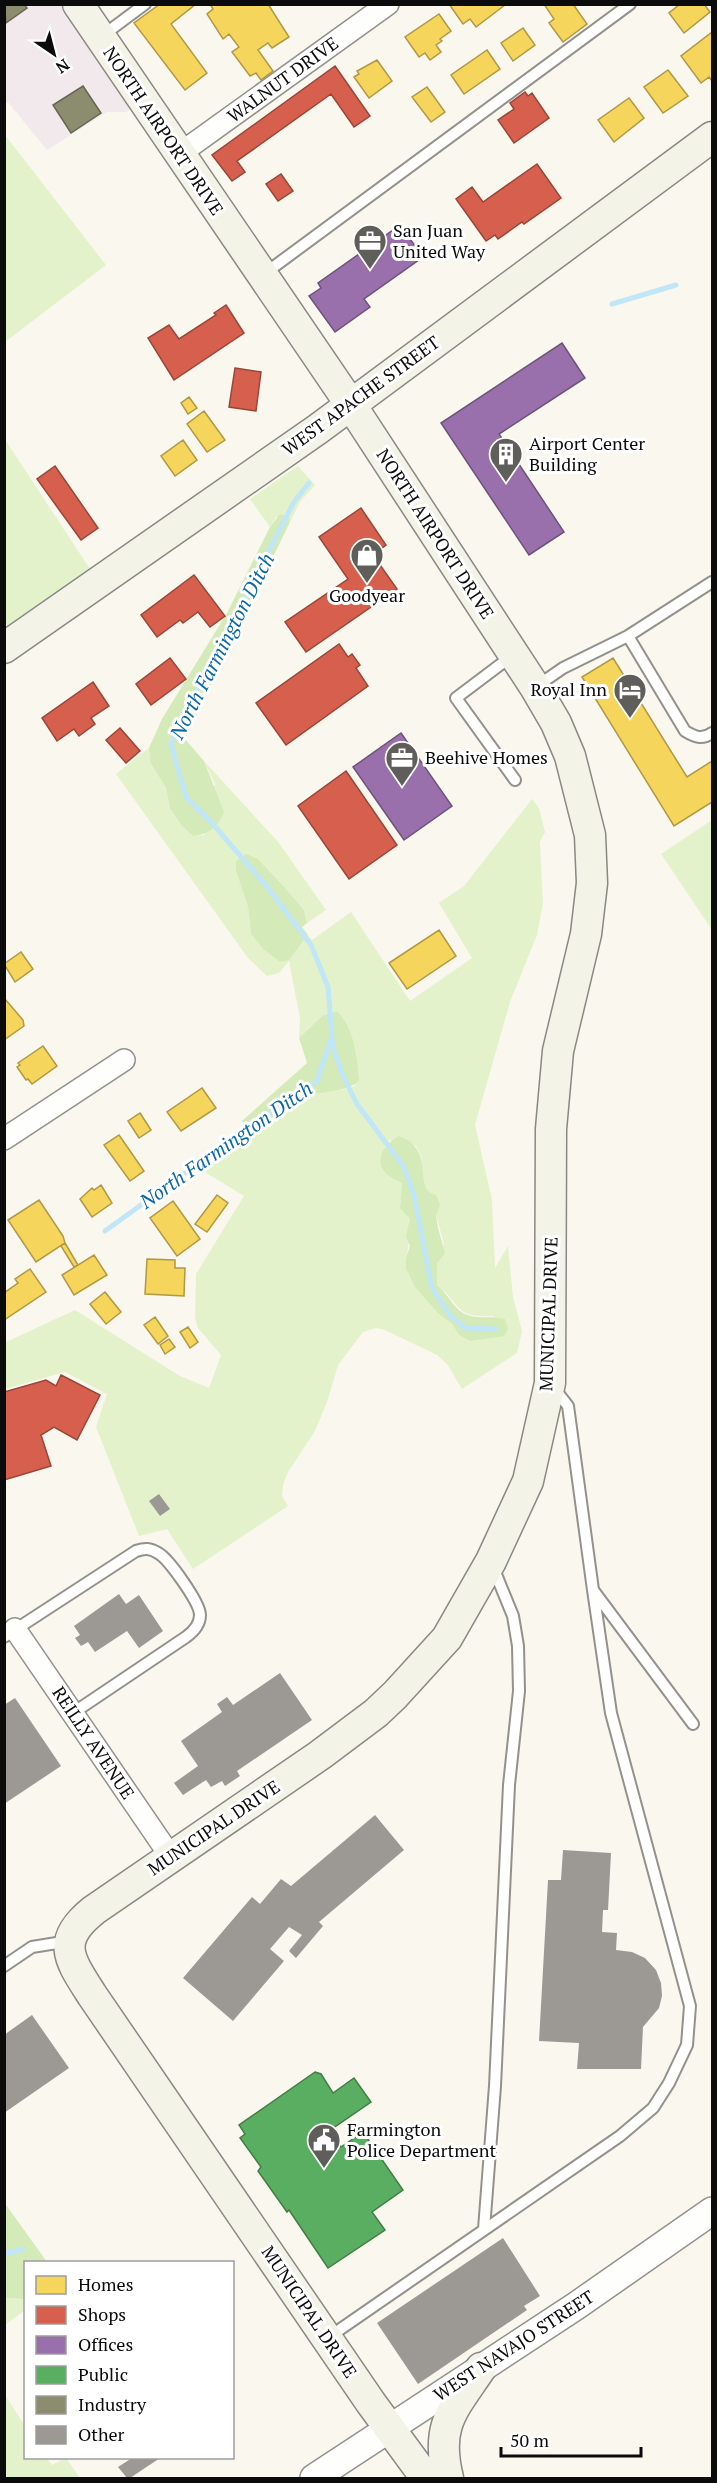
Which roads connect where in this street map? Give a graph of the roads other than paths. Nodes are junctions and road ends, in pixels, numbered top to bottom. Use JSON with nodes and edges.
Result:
{"nodes":[{"id":1,"x":78,"y":4,"type":"edge"},
{"id":2,"x":145,"y":4,"type":"edge"},
{"id":3,"x":388,"y":4,"type":"edge"},
{"id":4,"x":630,"y":4,"type":"edge"},
{"id":5,"x":100,"y":38,"type":"junction"},
{"id":6,"x":712,"y":136,"type":"edge"},
{"id":7,"x":178,"y":155,"type":"junction"},
{"id":8,"x":262,"y":276,"type":"junction"},
{"id":9,"x":351,"y":405,"type":"junction"},
{"id":10,"x":712,"y":582,"type":"edge"},
{"id":11,"x":628,"y":636,"type":"junction"},
{"id":12,"x":4,"y":648,"type":"edge"},
{"id":13,"x":514,"y":655,"type":"junction"},
{"id":14,"x":534,"y":687,"type":"junction"},
{"id":15,"x":712,"y":733,"type":"edge"},
{"id":16,"x":515,"y":780,"type":"dead end"},
{"id":17,"x":124,"y":1060,"type":"dead end"},
{"id":18,"x":551,"y":1129,"type":"joint"},
{"id":19,"x":8,"y":1130,"type":"edge"},
{"id":20,"x":550,"y":1383,"type":"junction"},
{"id":21,"x":491,"y":1561,"type":"junction"},
{"id":22,"x":593,"y":1590,"type":"junction"},
{"id":23,"x":10,"y":1633,"type":"edge"},
{"id":24,"x":73,"y":1713,"type":"junction"},
{"id":25,"x":693,"y":1724,"type":"dead end"},
{"id":26,"x":171,"y":1857,"type":"junction"},
{"id":27,"x":69,"y":1941,"type":"junction"},
{"id":28,"x":4,"y":1966,"type":"edge"},
{"id":29,"x":712,"y":2211,"type":"edge"},
{"id":30,"x":484,"y":2229,"type":"junction"},
{"id":31,"x":327,"y":2339,"type":"junction"},
{"id":32,"x":481,"y":2368,"type":"junction"},
{"id":33,"x":389,"y":2428,"type":"junction"},
{"id":34,"x":314,"y":2478,"type":"edge"},
{"id":35,"x":426,"y":2478,"type":"edge"},
{"id":36,"x":448,"y":2478,"type":"edge"}],
"edges":[{"from":1,"to":5,"type":"main road","name":"NORTH AIRPORT DRIVE"},
{"from":2,"to":5,"type":"lane"},
{"from":3,"to":7,"type":"street","name":"WALNUT DRIVE"},
{"from":4,"to":8,"type":"lane"},
{"from":5,"to":7,"type":"main road","name":"NORTH AIRPORT DRIVE"},
{"from":6,"to":9,"type":"main road","name":"WEST APACHE STREET"},
{"from":7,"to":8,"type":"main road","name":"NORTH AIRPORT DRIVE"},
{"from":8,"to":9,"type":"main road","name":"NORTH AIRPORT DRIVE"},
{"from":9,"to":12,"type":"main road","name":"WEST APACHE STREET"},
{"from":9,"to":13,"type":"main road","name":"NORTH AIRPORT DRIVE"},
{"from":10,"to":11,"type":"lane"},
{"from":11,"to":14,"type":"lane"},
{"from":11,"to":15,"type":"lane"},
{"from":13,"to":14,"type":"main road","name":"NORTH AIRPORT DRIVE"},
{"from":13,"to":16,"type":"lane"},
{"from":14,"to":18,"type":"main road","name":"NORTH AIRPORT DRIVE"},
{"from":17,"to":19,"type":"street"},
{"from":18,"to":20,"type":"main road","name":"MUNICIPAL DRIVE"},
{"from":20,"to":21,"type":"main road","name":"MUNICIPAL DRIVE"},
{"from":20,"to":22,"type":"lane"},
{"from":21,"to":26,"type":"main road","name":"MUNICIPAL DRIVE"},
{"from":21,"to":30,"type":"lane"},
{"from":22,"to":25,"type":"lane"},
{"from":22,"to":30,"type":"lane"},
{"from":23,"to":24,"type":"street","name":"REILLY AVENUE"},
{"from":23,"to":24,"type":"lane"},
{"from":24,"to":26,"type":"street","name":"REILLY AVENUE"},
{"from":26,"to":27,"type":"main road","name":"MUNICIPAL DRIVE"},
{"from":27,"to":28,"type":"lane"},
{"from":27,"to":31,"type":"main road","name":"MUNICIPAL DRIVE"},
{"from":29,"to":32,"type":"street","name":"WEST NAVAJO STREET"},
{"from":30,"to":31,"type":"lane"},
{"from":31,"to":33,"type":"main road","name":"MUNICIPAL DRIVE"},
{"from":32,"to":33,"type":"street","name":"WEST NAVAJO STREET"},
{"from":32,"to":36,"type":"main road"},
{"from":33,"to":34,"type":"street","name":"WEST NAVAJO STREET"},
{"from":33,"to":35,"type":"main road","name":"MUNICIPAL DRIVE"}]}
